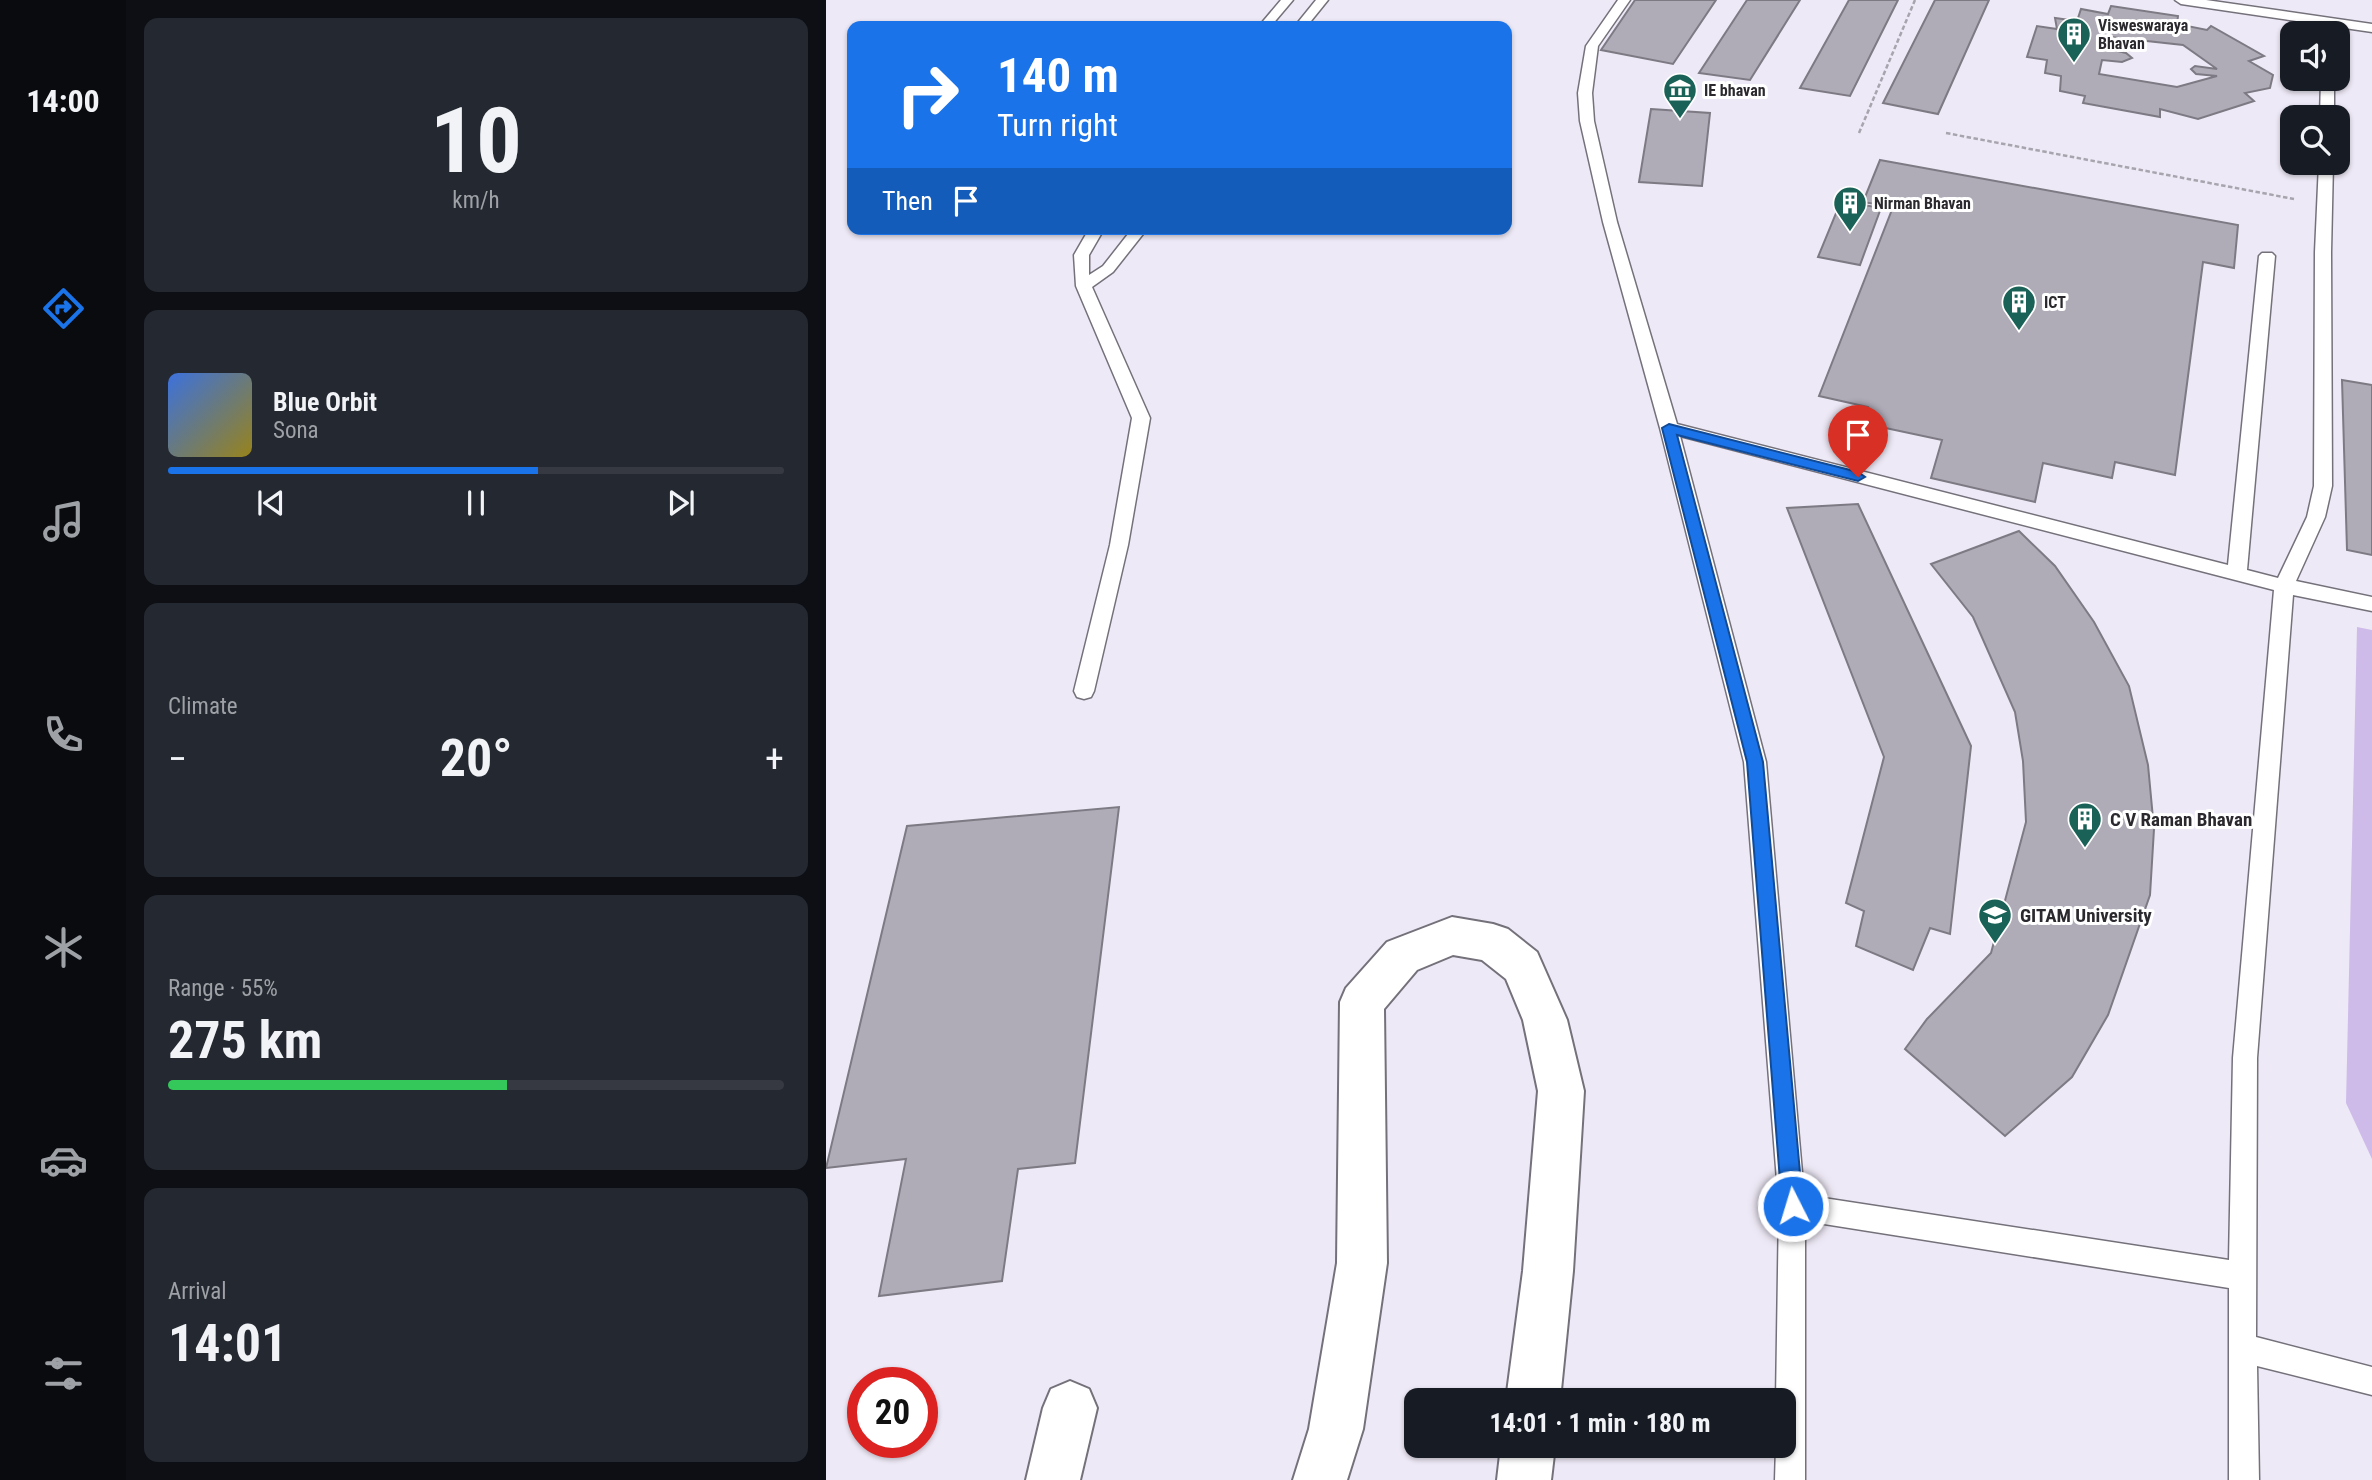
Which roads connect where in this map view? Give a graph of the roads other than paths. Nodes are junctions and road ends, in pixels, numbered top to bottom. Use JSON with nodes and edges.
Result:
{"nodes":[{"id":1,"x":1287,"y":0,"type":"edge"},
{"id":2,"x":1322,"y":0,"type":"edge"},
{"id":3,"x":1625,"y":0,"type":"edge"},
{"id":4,"x":2181,"y":0,"type":"edge"},
{"id":5,"x":2262,"y":6,"type":"edge"},
{"id":6,"x":1269,"y":21,"type":"edge"},
{"id":7,"x":1305,"y":21,"type":"edge"},
{"id":8,"x":2309,"y":21,"type":"edge"},
{"id":9,"x":2350,"y":28,"type":"edge"},
{"id":10,"x":2372,"y":28,"type":"edge"},
{"id":11,"x":2326,"y":175,"type":"edge"},
{"id":12,"x":1092,"y":235,"type":"edge"},
{"id":13,"x":1135,"y":235,"type":"edge"},
{"id":14,"x":2267,"y":256,"type":"dead end"},
{"id":15,"x":1084,"y":286,"type":"junction"},
{"id":16,"x":1669,"y":428,"type":"junction"},
{"id":17,"x":2237,"y":574,"type":"junction"},
{"id":18,"x":2284,"y":586,"type":"junction"},
{"id":19,"x":2372,"y":604,"type":"edge"},
{"id":20,"x":1084,"y":691,"type":"dead end"},
{"id":21,"x":1793,"y":1206,"type":"junction"},
{"id":22,"x":2242,"y":1276,"type":"junction"},
{"id":23,"x":2242,"y":1348,"type":"junction"},
{"id":24,"x":2372,"y":1381,"type":"edge"},
{"id":25,"x":1535,"y":1388,"type":"edge"},
{"id":26,"x":1070,"y":1408,"type":"dead end"},
{"id":27,"x":1527,"y":1458,"type":"edge"},
{"id":28,"x":1053,"y":1480,"type":"edge"},
{"id":29,"x":1320,"y":1480,"type":"edge"},
{"id":30,"x":1524,"y":1480,"type":"edge"},
{"id":31,"x":1790,"y":1480,"type":"edge"},
{"id":32,"x":2244,"y":1480,"type":"edge"}],
"edges":[{"from":1,"to":6,"type":"lane"},
{"from":2,"to":7,"type":"lane"},
{"from":3,"to":16,"type":"lane"},
{"from":4,"to":5,"type":"lane"},
{"from":5,"to":8,"type":"lane"},
{"from":9,"to":10,"type":"lane"},
{"from":11,"to":18,"type":"lane"},
{"from":12,"to":15,"type":"lane"},
{"from":13,"to":15,"type":"lane"},
{"from":14,"to":17,"type":"lane"},
{"from":15,"to":20,"type":"lane"},
{"from":16,"to":17,"type":"lane"},
{"from":16,"to":21,"type":"lane"},
{"from":17,"to":18,"type":"lane"},
{"from":18,"to":19,"type":"lane"},
{"from":18,"to":22,"type":"lane"},
{"from":21,"to":22,"type":"lane"},
{"from":21,"to":31,"type":"lane"},
{"from":22,"to":23,"type":"lane"},
{"from":23,"to":24,"type":"lane"},
{"from":23,"to":32,"type":"lane"},
{"from":25,"to":29,"type":"street"},
{"from":26,"to":28,"type":"street"},
{"from":27,"to":30,"type":"street"}]}
